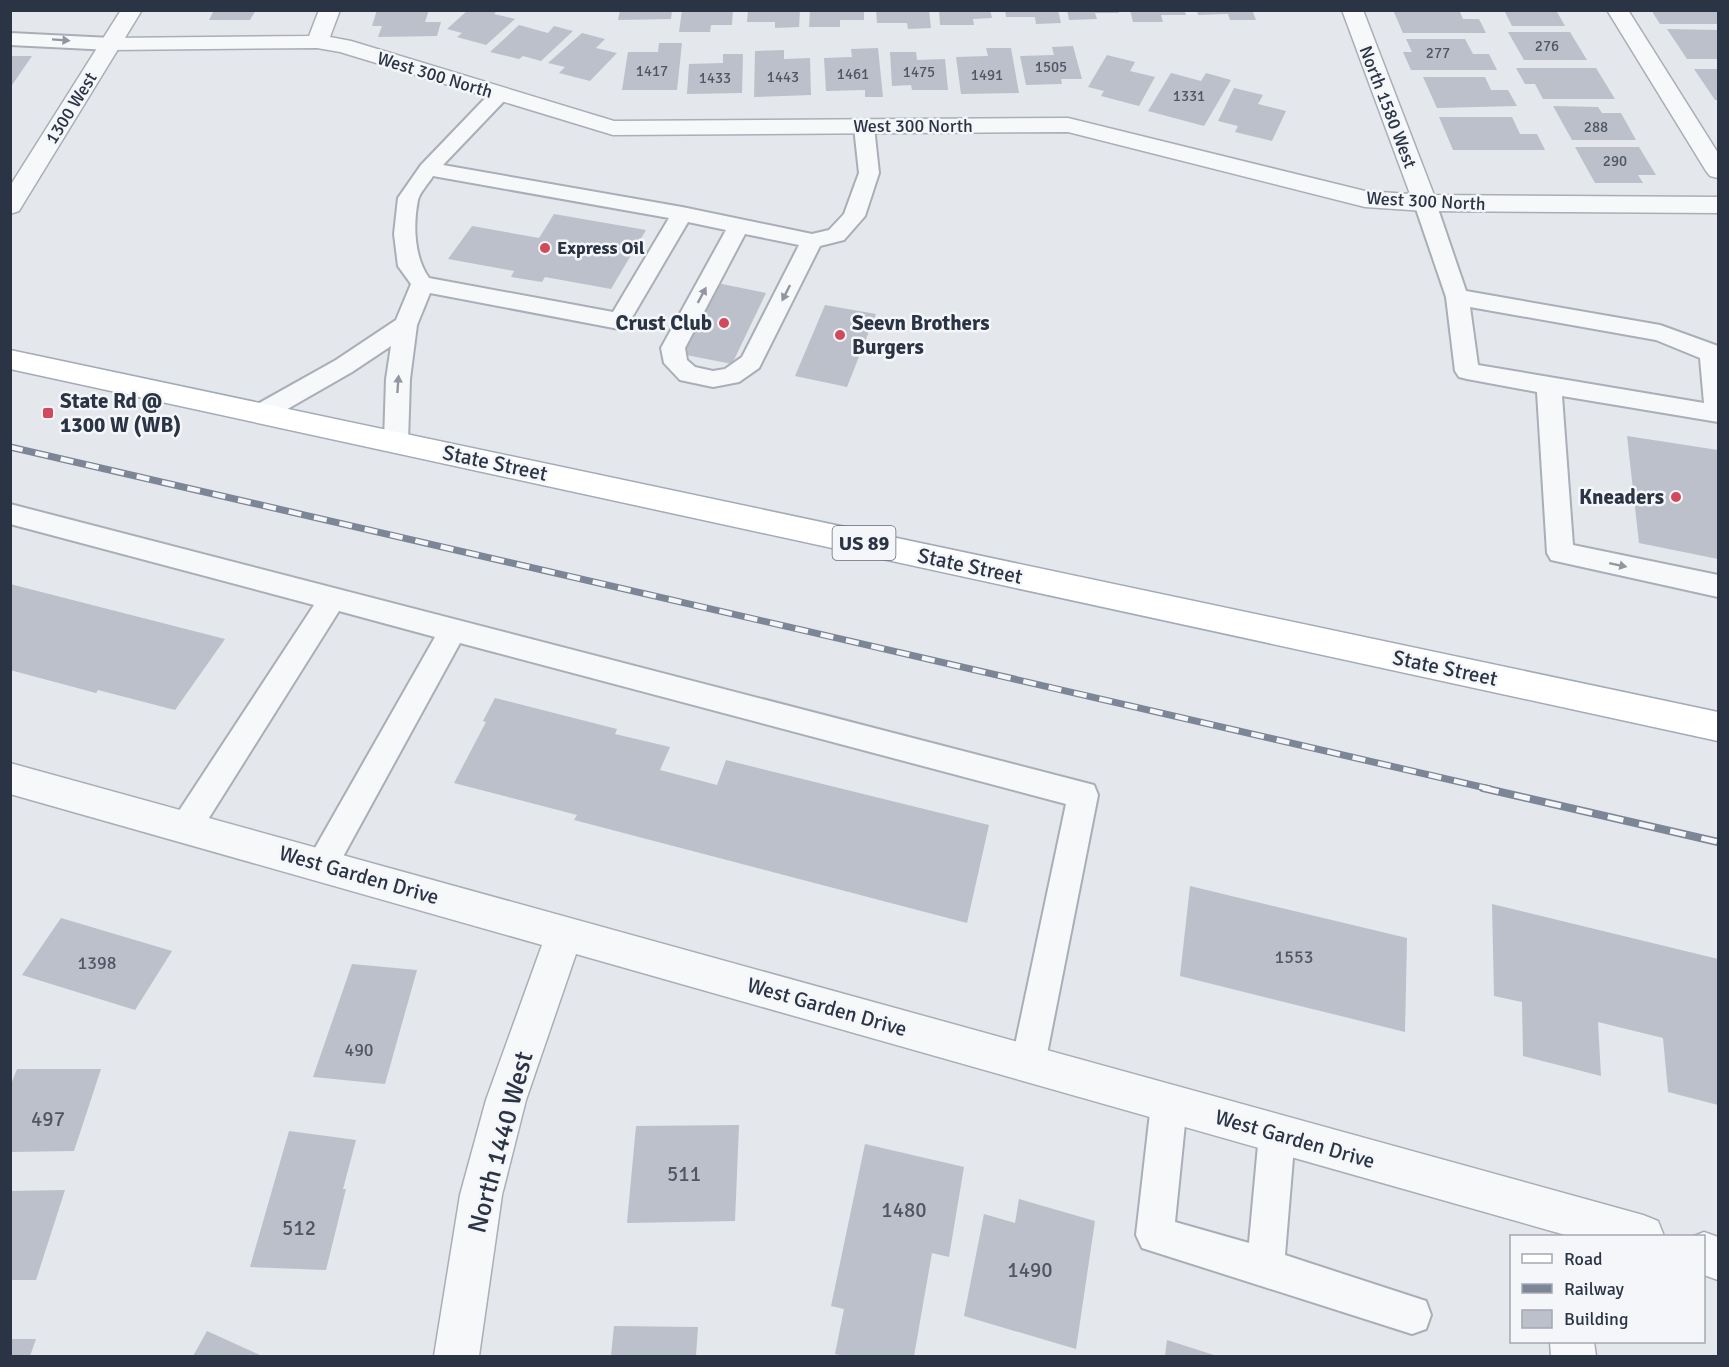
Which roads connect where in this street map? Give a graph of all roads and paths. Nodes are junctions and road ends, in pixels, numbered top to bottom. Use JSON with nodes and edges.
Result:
{"nodes":[{"id":1,"x":132,"y":10,"type":"edge"},
{"id":2,"x":330,"y":10,"type":"edge"},
{"id":3,"x":1352,"y":10,"type":"edge"},
{"id":4,"x":1617,"y":10,"type":"edge"},
{"id":5,"x":10,"y":39,"type":"edge"},
{"id":6,"x":317,"y":42,"type":"junction"},
{"id":7,"x":111,"y":44,"type":"junction"},
{"id":8,"x":500,"y":94,"type":"junction"},
{"id":9,"x":864,"y":127,"type":"junction"},
{"id":10,"x":428,"y":169,"type":"junction"},
{"id":11,"x":1719,"y":171,"type":"edge"},
{"id":12,"x":1425,"y":203,"type":"junction"},
{"id":13,"x":1719,"y":205,"type":"edge"},
{"id":14,"x":10,"y":206,"type":"edge"},
{"id":15,"x":682,"y":214,"type":"junction"},
{"id":16,"x":738,"y":227,"type":"junction"},
{"id":17,"x":812,"y":241,"type":"junction"},
{"id":18,"x":422,"y":284,"type":"junction"},
{"id":19,"x":1457,"y":297,"type":"junction"},
{"id":20,"x":406,"y":325,"type":"junction"},
{"id":21,"x":1715,"y":354,"type":"edge"},
{"id":22,"x":10,"y":359,"type":"edge"},
{"id":23,"x":1549,"y":386,"type":"junction"},
{"id":24,"x":261,"y":413,"type":"junction"},
{"id":25,"x":1718,"y":415,"type":"edge"},
{"id":26,"x":396,"y":442,"type":"junction"},
{"id":27,"x":10,"y":514,"type":"edge"},
{"id":28,"x":1719,"y":586,"type":"edge"},
{"id":29,"x":333,"y":598,"type":"junction"},
{"id":30,"x":453,"y":630,"type":"junction"},
{"id":31,"x":1719,"y":727,"type":"edge"},
{"id":32,"x":10,"y":778,"type":"edge"},
{"id":33,"x":186,"y":827,"type":"junction"},
{"id":34,"x":322,"y":865,"type":"junction"},
{"id":35,"x":565,"y":933,"type":"junction"},
{"id":36,"x":1028,"y":1064,"type":"junction"},
{"id":37,"x":1169,"y":1104,"type":"junction"},
{"id":38,"x":1277,"y":1134,"type":"junction"},
{"id":39,"x":1560,"y":1225,"type":"edge"},
{"id":40,"x":1635,"y":1235,"type":"edge"},
{"id":41,"x":1265,"y":1267,"type":"junction"},
{"id":42,"x":1412,"y":1315,"type":"dead end"},
{"id":43,"x":456,"y":1356,"type":"edge"}],
"edges":[{"from":1,"to":7,"type":"street","name":"1300 West"},
{"from":2,"to":6,"type":"street"},
{"from":3,"to":12,"type":"street","name":"North 1580 West"},
{"from":4,"to":11,"type":"street"},
{"from":5,"to":7,"type":"lane","one_way":true},
{"from":6,"to":7,"type":"street","name":"West 300 North"},
{"from":6,"to":8,"type":"street","name":"West 300 North"},
{"from":7,"to":14,"type":"street","name":"1300 West"},
{"from":8,"to":9,"type":"street","name":"West 300 North"},
{"from":8,"to":10,"type":"lane"},
{"from":9,"to":12,"type":"street","name":"West 300 North"},
{"from":9,"to":17,"type":"lane"},
{"from":10,"to":15,"type":"lane"},
{"from":10,"to":18,"type":"lane"},
{"from":12,"to":13,"type":"street","name":"West 300 North"},
{"from":12,"to":19,"type":"lane"},
{"from":15,"to":16,"type":"lane"},
{"from":15,"to":18,"type":"lane"},
{"from":16,"to":17,"type":"lane"},
{"from":17,"to":16,"type":"lane","one_way":true},
{"from":18,"to":20,"type":"lane"},
{"from":19,"to":21,"type":"lane"},
{"from":19,"to":23,"type":"lane"},
{"from":20,"to":24,"type":"lane"},
{"from":26,"to":20,"type":"lane","one_way":true},
{"from":21,"to":25,"type":"lane"},
{"from":22,"to":24,"type":"main road","name":"State Street","number":"US 89"},
{"from":23,"to":25,"type":"lane"},
{"from":23,"to":28,"type":"lane","one_way":true},
{"from":24,"to":26,"type":"main road","name":"State Street","number":"US 89"},
{"from":26,"to":31,"type":"main road","name":"State Street","number":"US 89"},
{"from":27,"to":29,"type":"lane"},
{"from":29,"to":30,"type":"lane"},
{"from":29,"to":33,"type":"lane"},
{"from":30,"to":34,"type":"lane"},
{"from":30,"to":36,"type":"lane"},
{"from":32,"to":33,"type":"street","name":"West Garden Drive"},
{"from":33,"to":34,"type":"street","name":"West Garden Drive"},
{"from":34,"to":35,"type":"street","name":"West Garden Drive"},
{"from":35,"to":36,"type":"street","name":"West Garden Drive"},
{"from":35,"to":43,"type":"street","name":"North 1440 West"},
{"from":36,"to":37,"type":"street","name":"West Garden Drive"},
{"from":37,"to":38,"type":"street","name":"West Garden Drive"},
{"from":37,"to":41,"type":"lane"},
{"from":38,"to":39,"type":"street","name":"West Garden Drive"},
{"from":38,"to":41,"type":"lane"},
{"from":39,"to":40,"type":"street","name":"West Garden Drive"},
{"from":41,"to":42,"type":"lane"}]}
